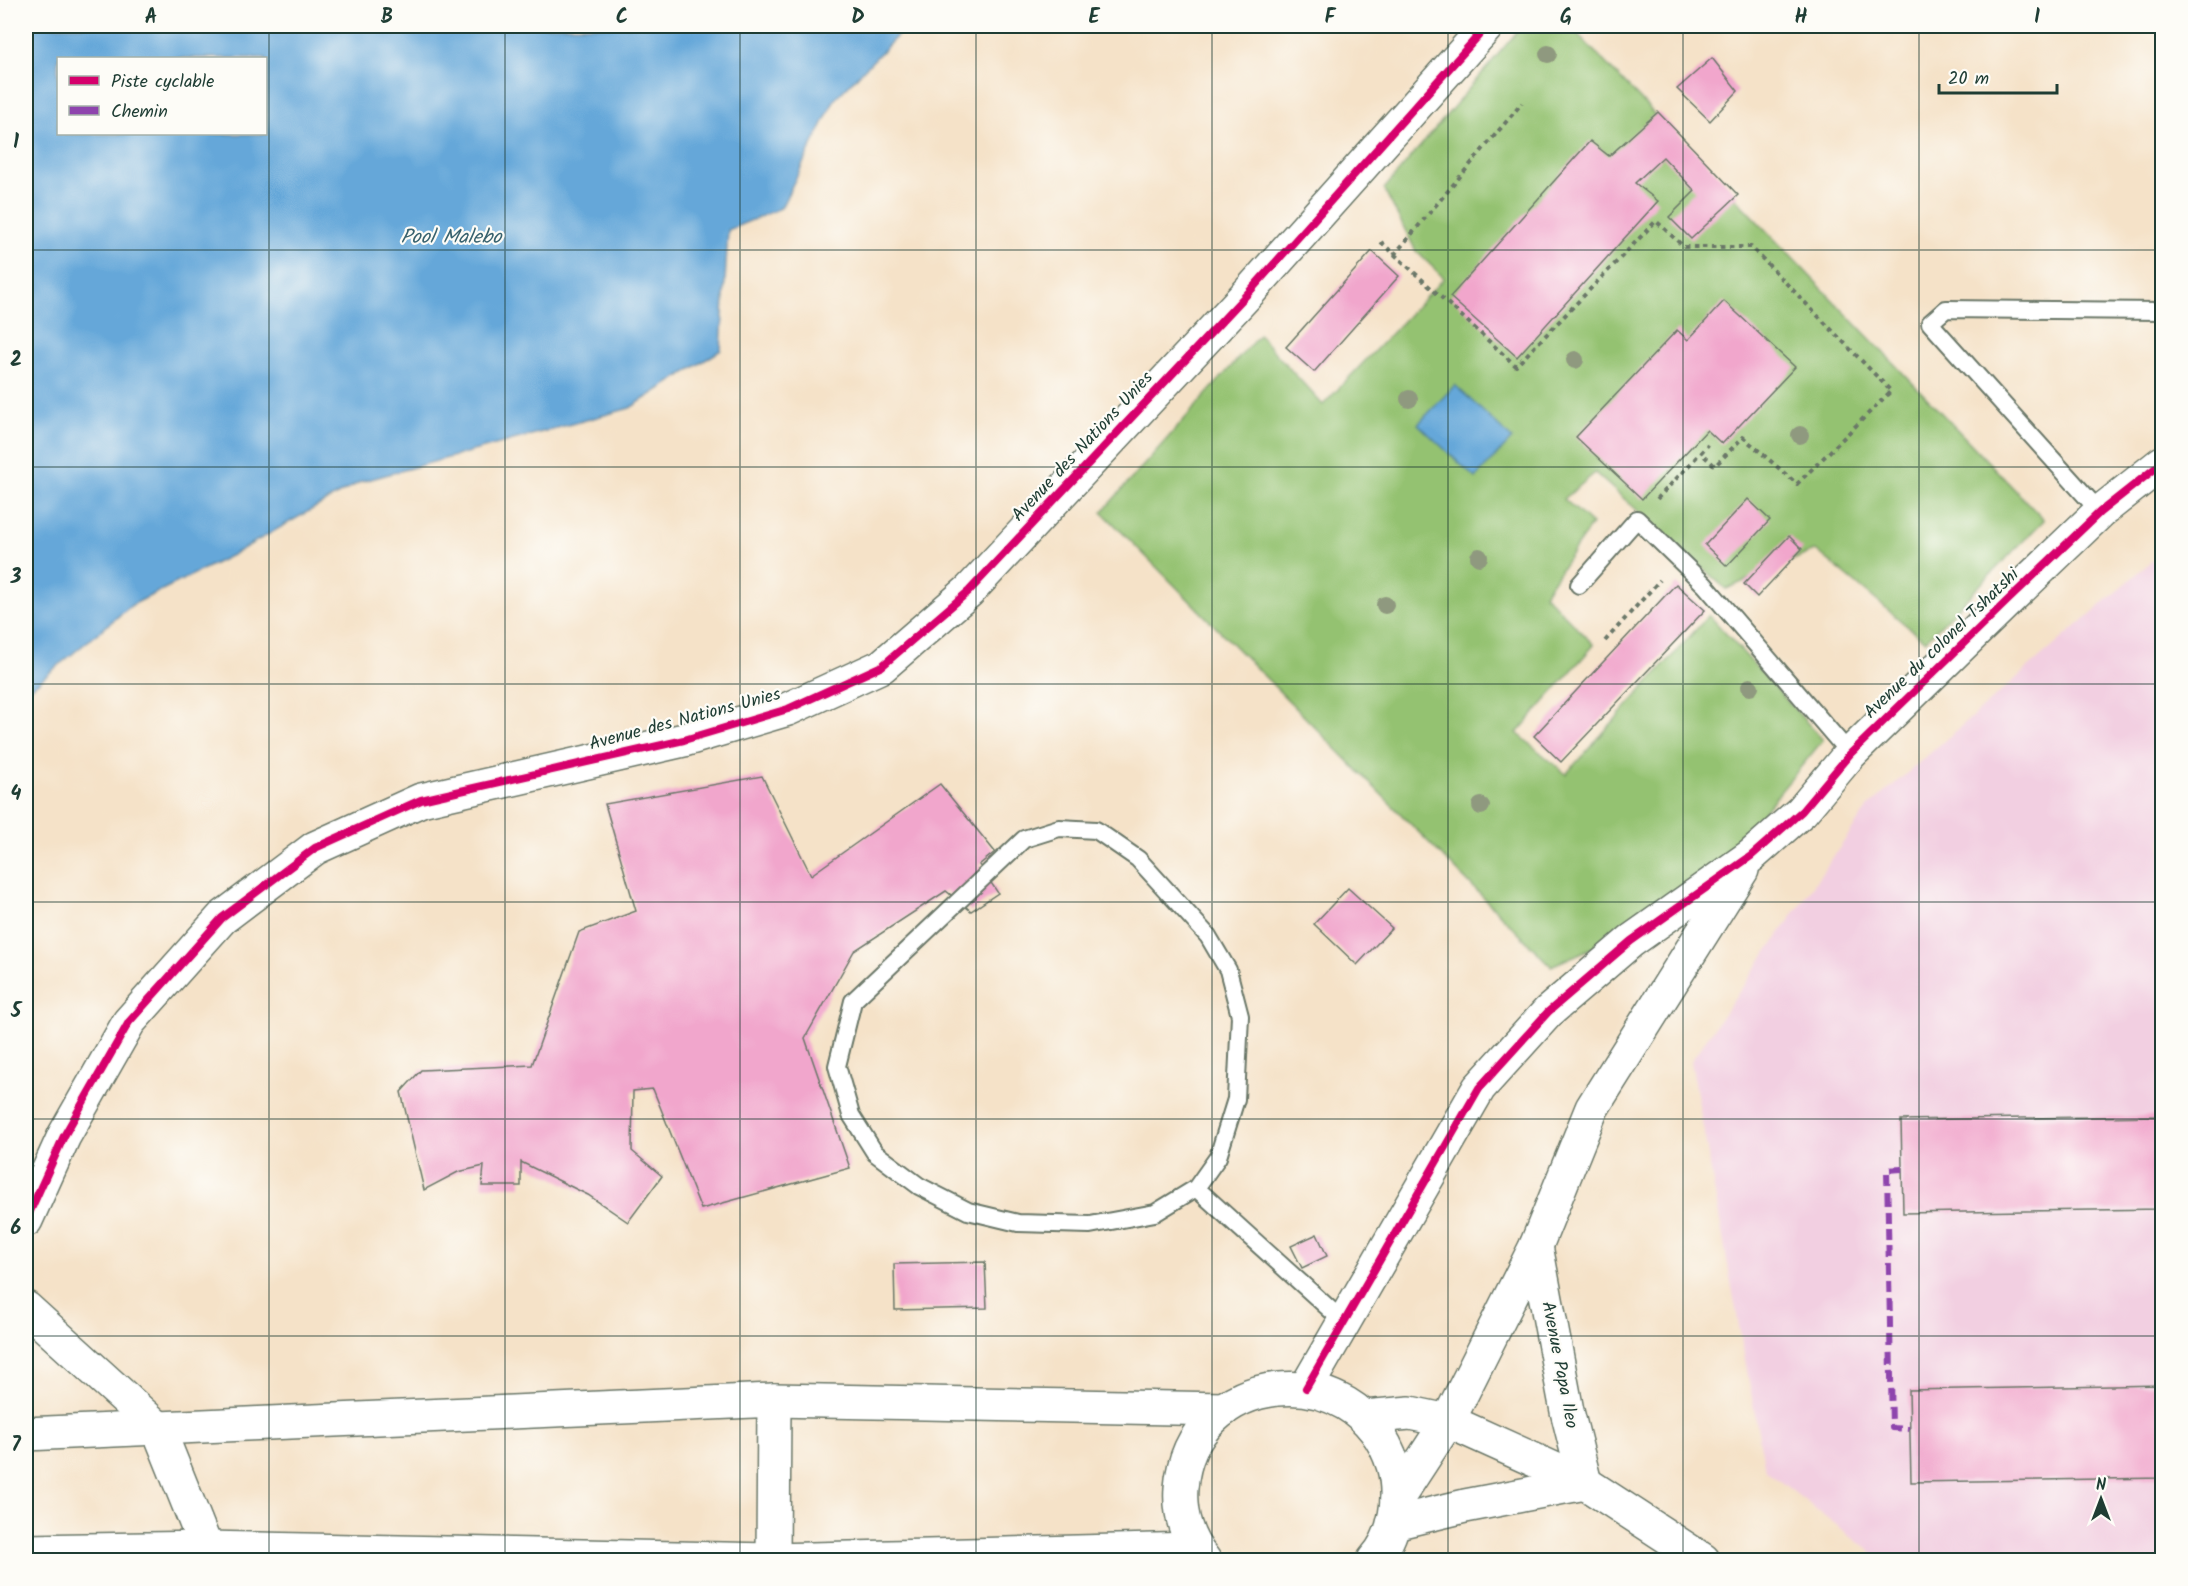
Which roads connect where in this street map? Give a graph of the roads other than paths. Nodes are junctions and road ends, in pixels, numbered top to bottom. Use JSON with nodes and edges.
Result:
{"nodes":[{"id":1,"x":1487,"y":26,"type":"edge"},
{"id":2,"x":2163,"y":311,"type":"edge"},
{"id":3,"x":2163,"y":462,"type":"edge"},
{"id":4,"x":2100,"y":512,"type":"junction"},
{"id":5,"x":1579,"y":585,"type":"dead end"},
{"id":6,"x":1850,"y":754,"type":"junction"},
{"id":7,"x":1751,"y":856,"type":"junction"},
{"id":8,"x":1196,"y":1188,"type":"junction"},
{"id":9,"x":26,"y":1220,"type":"edge"},
{"id":10,"x":1536,"y":1246,"type":"junction"},
{"id":11,"x":26,"y":1308,"type":"edge"},
{"id":12,"x":1344,"y":1323,"type":"junction"},
{"id":13,"x":1306,"y":1388,"type":"junction"},
{"id":14,"x":774,"y":1400,"type":"junction"},
{"id":15,"x":1224,"y":1409,"type":"junction"},
{"id":16,"x":1364,"y":1417,"type":"junction"},
{"id":17,"x":1448,"y":1420,"type":"junction"},
{"id":18,"x":158,"y":1428,"type":"junction"},
{"id":19,"x":26,"y":1434,"type":"edge"},
{"id":20,"x":1585,"y":1483,"type":"junction"},
{"id":21,"x":1386,"y":1539,"type":"edge"},
{"id":22,"x":26,"y":1551,"type":"edge"},
{"id":23,"x":209,"y":1554,"type":"edge"},
{"id":24,"x":1199,"y":1555,"type":"edge"},
{"id":25,"x":773,"y":1560,"type":"edge"},
{"id":26,"x":1703,"y":1560,"type":"edge"}],
"edges":[{"from":1,"to":9,"type":"street","name":"Avenue des Nations Unies"},
{"from":2,"to":4,"type":"lane"},
{"from":3,"to":4,"type":"street","name":"Avenue du colonel Tshatshi"},
{"from":4,"to":6,"type":"street","name":"Avenue du colonel Tshatshi"},
{"from":5,"to":6,"type":"lane"},
{"from":6,"to":7,"type":"street","name":"Avenue du colonel Tshatshi"},
{"from":7,"to":10,"type":"street"},
{"from":7,"to":12,"type":"street"},
{"from":8,"to":8,"type":"lane"},
{"from":8,"to":12,"type":"lane"},
{"from":10,"to":17,"type":"street"},
{"from":10,"to":20,"type":"street","name":"Avenue Papa Ileo"},
{"from":11,"to":18,"type":"street"},
{"from":12,"to":13,"type":"street"},
{"from":13,"to":15,"type":"street"},
{"from":13,"to":16,"type":"street"},
{"from":14,"to":15,"type":"street"},
{"from":14,"to":18,"type":"street"},
{"from":14,"to":25,"type":"street"},
{"from":15,"to":24,"type":"street"},
{"from":16,"to":17,"type":"street"},
{"from":16,"to":21,"type":"street"},
{"from":17,"to":20,"type":"street"},
{"from":17,"to":21,"type":"street"},
{"from":18,"to":19,"type":"street"},
{"from":18,"to":23,"type":"street"},
{"from":20,"to":21,"type":"street"},
{"from":20,"to":26,"type":"street"},
{"from":22,"to":23,"type":"street"},
{"from":23,"to":25,"type":"street"},
{"from":24,"to":25,"type":"street"}]}
